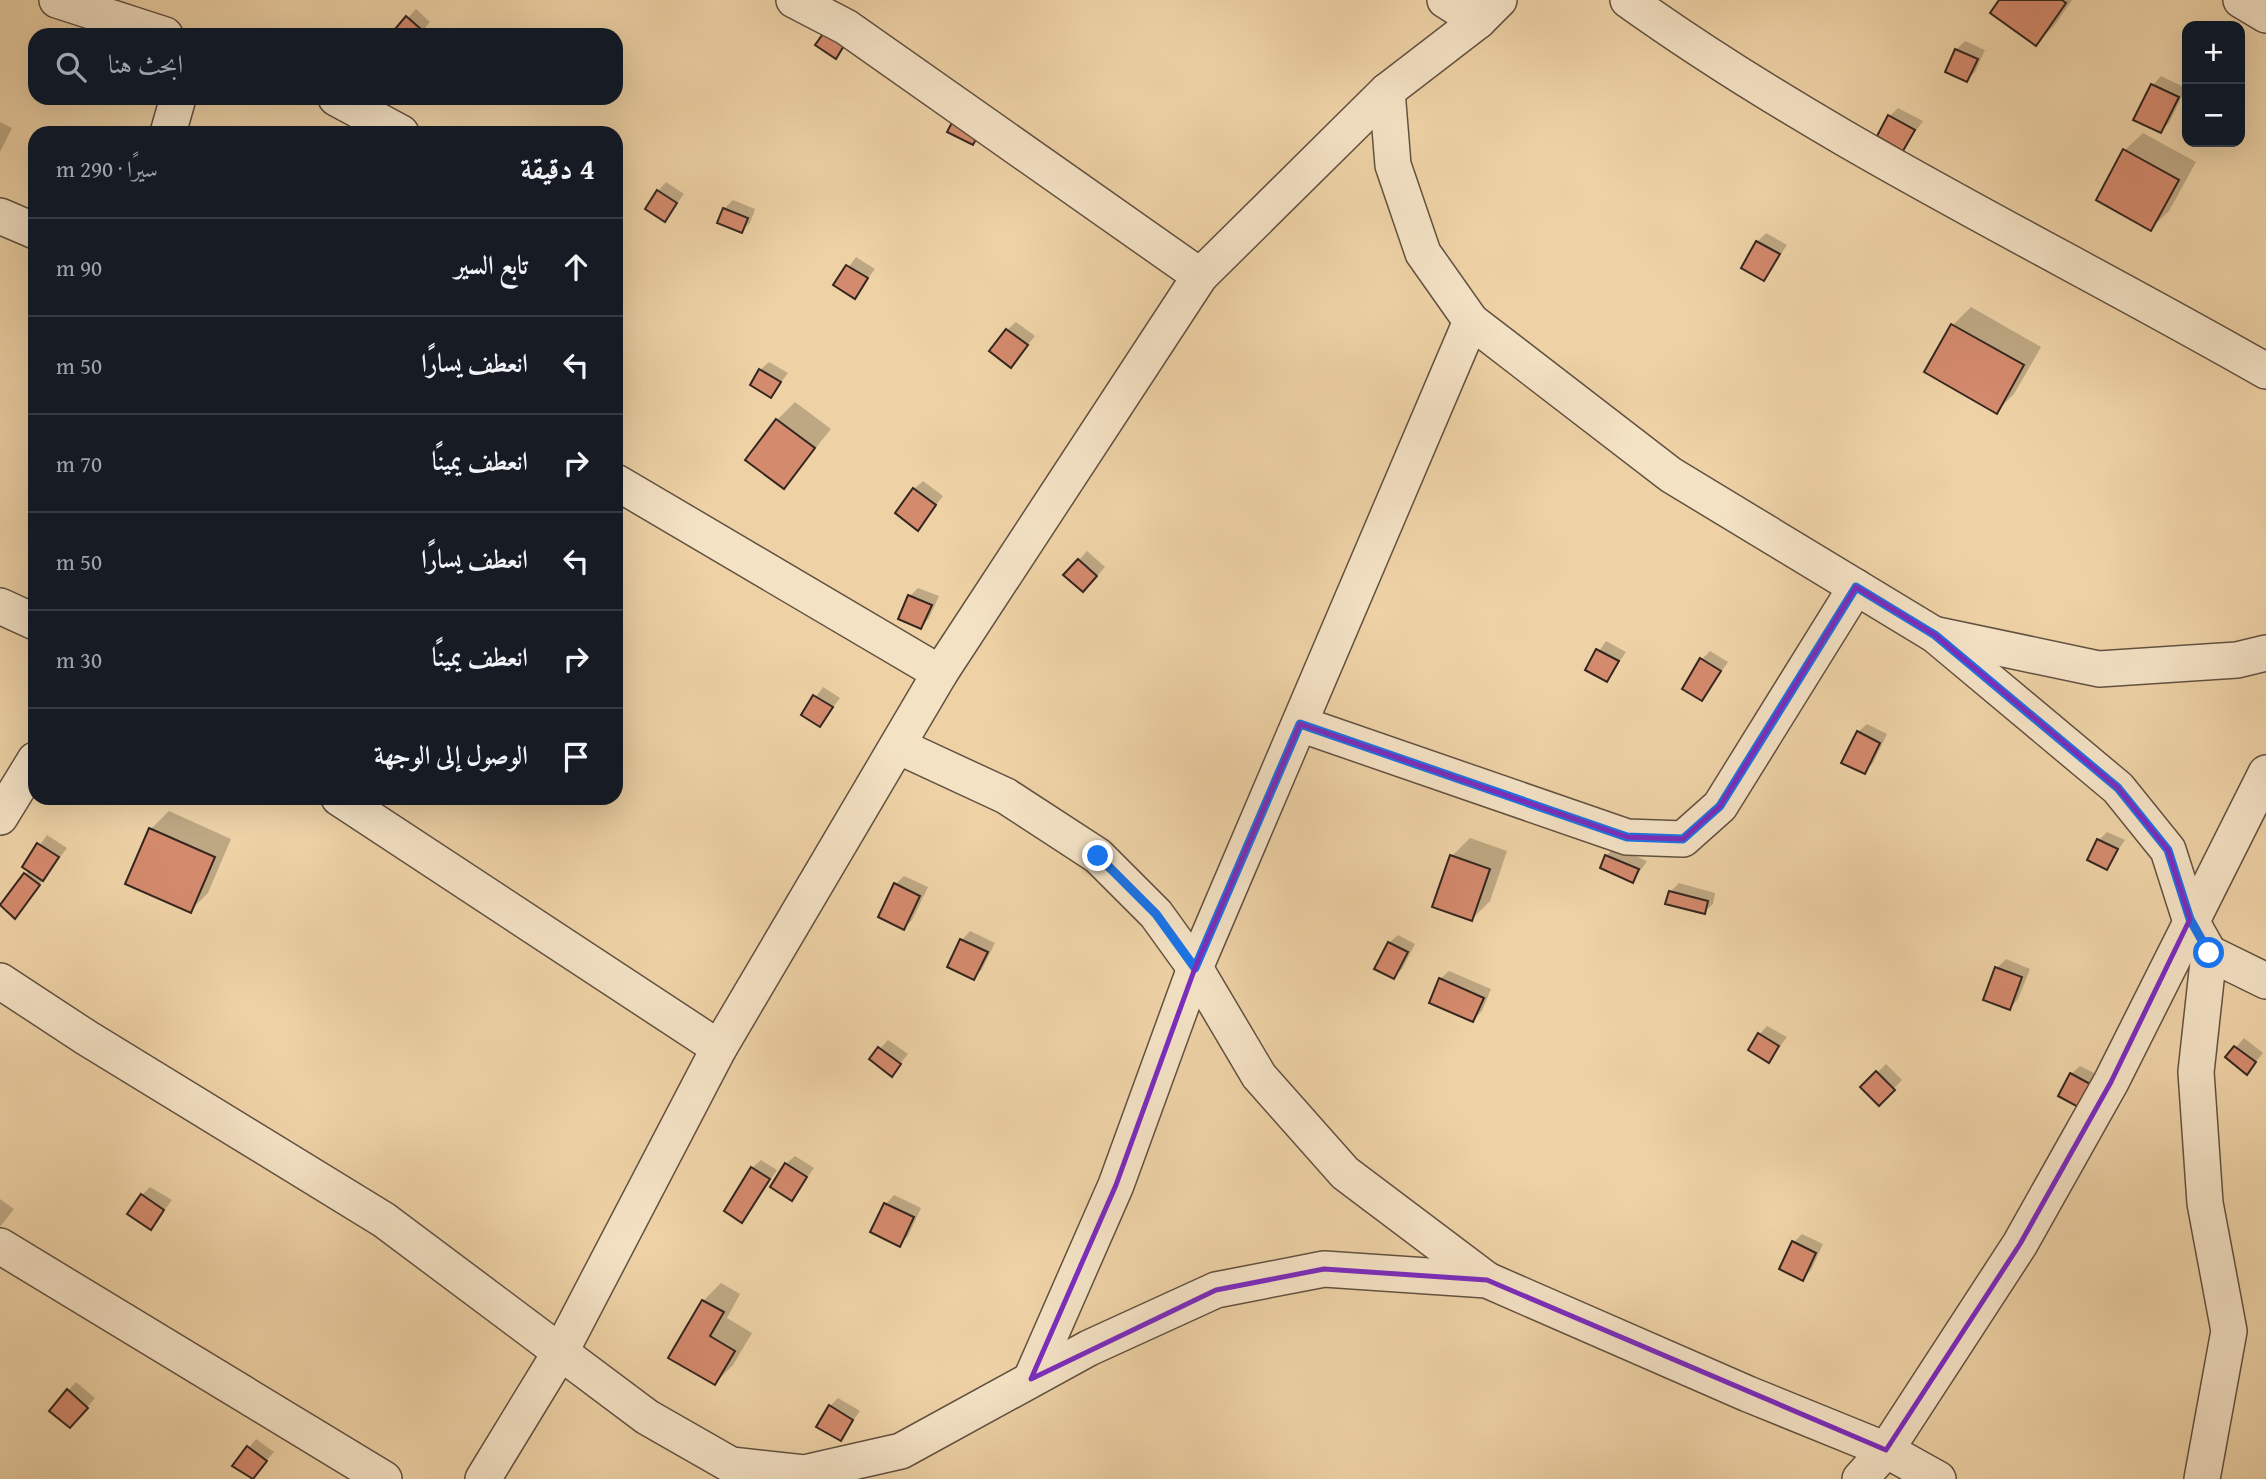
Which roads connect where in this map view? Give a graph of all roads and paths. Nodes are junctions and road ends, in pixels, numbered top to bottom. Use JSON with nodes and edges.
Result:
{"nodes":[{"id":1,"x":57,"y":0,"type":"edge"},
{"id":2,"x":1445,"y":0,"type":"edge"},
{"id":3,"x":1628,"y":0,"type":"edge"},
{"id":4,"x":2241,"y":0,"type":"edge"},
{"id":5,"x":797,"y":1,"type":"edge"},
{"id":6,"x":1488,"y":10,"type":"edge"},
{"id":7,"x":2266,"y":15,"type":"edge"},
{"id":8,"x":143,"y":28,"type":"edge"},
{"id":9,"x":1387,"y":91,"type":"junction"},
{"id":10,"x":176,"y":105,"type":"edge"},
{"id":11,"x":348,"y":105,"type":"edge"},
{"id":12,"x":170,"y":126,"type":"edge"},
{"id":13,"x":388,"y":126,"type":"edge"},
{"id":14,"x":0,"y":216,"type":"edge"},
{"id":15,"x":28,"y":228,"type":"edge"},
{"id":16,"x":1200,"y":276,"type":"junction"},
{"id":17,"x":1471,"y":321,"type":"junction"},
{"id":18,"x":2266,"y":371,"type":"edge"},
{"id":19,"x":623,"y":486,"type":"edge"},
{"id":20,"x":1856,"y":587,"type":"junction"},
{"id":21,"x":0,"y":606,"type":"edge"},
{"id":22,"x":28,"y":619,"type":"edge"},
{"id":23,"x":1935,"y":635,"type":"junction"},
{"id":24,"x":2266,"y":653,"type":"edge"},
{"id":25,"x":940,"y":673,"type":"junction"},
{"id":26,"x":1300,"y":724,"type":"junction"},
{"id":27,"x":898,"y":746,"type":"junction"},
{"id":28,"x":28,"y":771,"type":"edge"},
{"id":29,"x":2266,"y":773,"type":"edge"},
{"id":30,"x":350,"y":805,"type":"edge"},
{"id":31,"x":0,"y":817,"type":"edge"},
{"id":32,"x":2190,"y":919,"type":"junction"},
{"id":33,"x":2209,"y":953,"type":"junction"},
{"id":34,"x":1195,"y":968,"type":"junction"},
{"id":35,"x":0,"y":981,"type":"edge"},
{"id":36,"x":2266,"y":981,"type":"edge"},
{"id":37,"x":719,"y":1048,"type":"junction"},
{"id":38,"x":0,"y":1246,"type":"edge"},
{"id":39,"x":1487,"y":1280,"type":"junction"},
{"id":40,"x":561,"y":1351,"type":"junction"},
{"id":41,"x":1031,"y":1380,"type":"junction"},
{"id":42,"x":1886,"y":1450,"type":"junction"},
{"id":43,"x":743,"y":1472,"type":"edge"},
{"id":44,"x":384,"y":1479,"type":"edge"},
{"id":45,"x":482,"y":1479,"type":"edge"},
{"id":46,"x":1860,"y":1479,"type":"edge"},
{"id":47,"x":1938,"y":1479,"type":"edge"},
{"id":48,"x":2202,"y":1479,"type":"edge"}],
"edges":[{"from":1,"to":8,"type":"street"},
{"from":2,"to":6,"type":"street"},
{"from":3,"to":18,"type":"street"},
{"from":4,"to":7,"type":"street"},
{"from":5,"to":16,"type":"street"},
{"from":6,"to":9,"type":"street"},
{"from":9,"to":16,"type":"street"},
{"from":9,"to":17,"type":"street"},
{"from":10,"to":12,"type":"street"},
{"from":11,"to":13,"type":"street"},
{"from":14,"to":15,"type":"street"},
{"from":16,"to":25,"type":"street"},
{"from":17,"to":20,"type":"street"},
{"from":17,"to":26,"type":"street"},
{"from":19,"to":25,"type":"street"},
{"from":20,"to":23,"type":"street"},
{"from":20,"to":26,"type":"street"},
{"from":21,"to":22,"type":"street"},
{"from":23,"to":24,"type":"street"},
{"from":23,"to":32,"type":"street"},
{"from":25,"to":27,"type":"street"},
{"from":26,"to":34,"type":"street"},
{"from":27,"to":34,"type":"street"},
{"from":27,"to":37,"type":"street"},
{"from":28,"to":31,"type":"street"},
{"from":29,"to":32,"type":"street"},
{"from":30,"to":37,"type":"street"},
{"from":32,"to":33,"type":"street"},
{"from":32,"to":42,"type":"street"},
{"from":33,"to":36,"type":"street"},
{"from":33,"to":48,"type":"street"},
{"from":34,"to":39,"type":"street"},
{"from":34,"to":41,"type":"street"},
{"from":35,"to":40,"type":"street"},
{"from":37,"to":40,"type":"street"},
{"from":38,"to":44,"type":"street"},
{"from":39,"to":41,"type":"street"},
{"from":39,"to":42,"type":"street"},
{"from":40,"to":43,"type":"street"},
{"from":40,"to":45,"type":"street"},
{"from":41,"to":43,"type":"street"},
{"from":42,"to":46,"type":"street"},
{"from":42,"to":47,"type":"street"}]}
